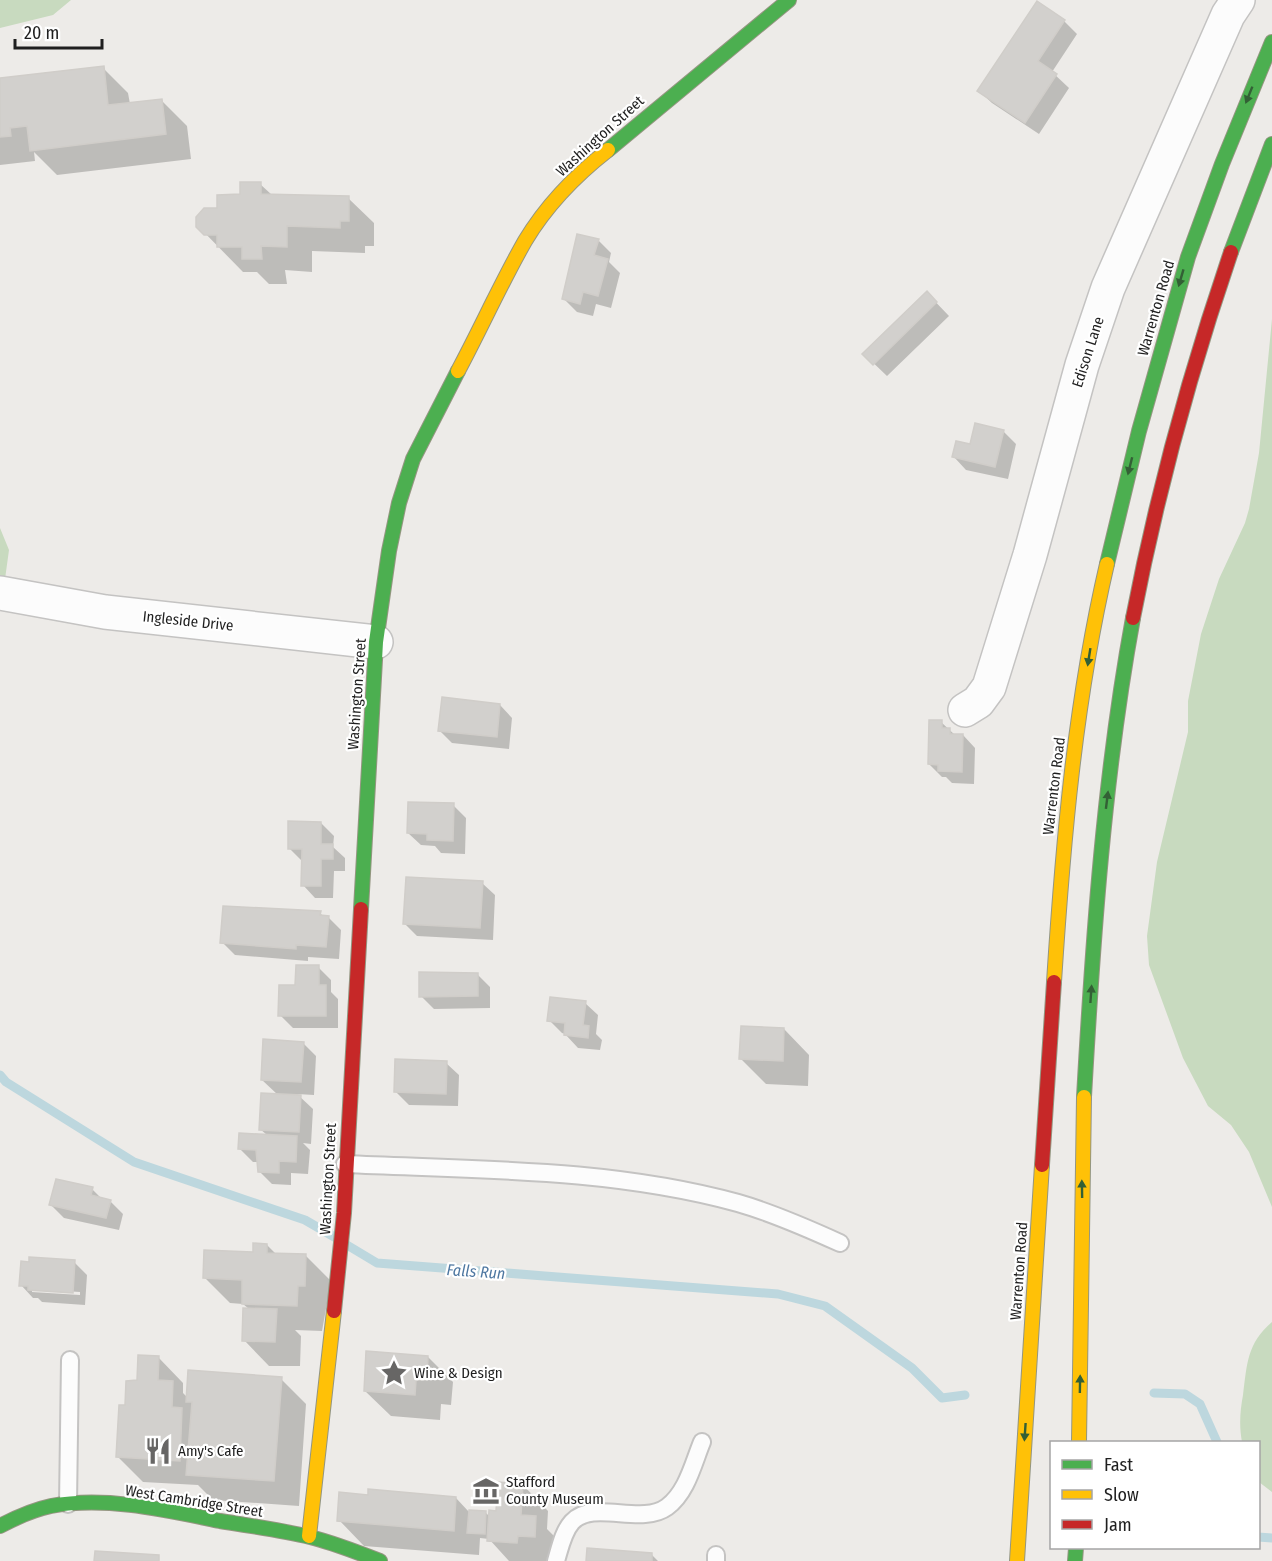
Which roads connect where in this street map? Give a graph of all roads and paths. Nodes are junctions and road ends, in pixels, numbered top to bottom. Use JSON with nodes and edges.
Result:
{"nodes":[{"id":1,"x":789,"y":0,"type":"edge"},
{"id":2,"x":1238,"y":0,"type":"edge"},
{"id":3,"x":1272,"y":42,"type":"edge"},
{"id":4,"x":1272,"y":144,"type":"edge"},
{"id":5,"x":0,"y":593,"type":"edge"},
{"id":6,"x":376,"y":642,"type":"junction"},
{"id":7,"x":965,"y":710,"type":"dead end"},
{"id":8,"x":345,"y":1164,"type":"junction"},
{"id":9,"x":840,"y":1243,"type":"dead end"},
{"id":10,"x":70,"y":1360,"type":"dead end"},
{"id":11,"x":1079,"y":1441,"type":"edge"},
{"id":12,"x":702,"y":1442,"type":"dead end"},
{"id":13,"x":68,"y":1504,"type":"junction"},
{"id":14,"x":1,"y":1522,"type":"edge"},
{"id":15,"x":309,"y":1536,"type":"junction"},
{"id":16,"x":380,"y":1561,"type":"edge"},
{"id":17,"x":556,"y":1561,"type":"edge"},
{"id":18,"x":1017,"y":1561,"type":"edge"}],
"edges":[{"from":1,"to":6,"type":"main road","name":"Washington Street"},
{"from":2,"to":7,"type":"street","name":"Edison Lane"},
{"from":3,"to":18,"type":"main road","name":"Warrenton Road","one_way":true},
{"from":11,"to":4,"type":"main road","one_way":true},
{"from":5,"to":6,"type":"street","name":"Ingleside Drive"},
{"from":6,"to":8,"type":"main road","name":"Washington Street"},
{"from":8,"to":9,"type":"lane"},
{"from":8,"to":15,"type":"main road","name":"Washington Street"},
{"from":10,"to":13,"type":"lane"},
{"from":12,"to":17,"type":"lane"},
{"from":13,"to":14,"type":"main road","name":"West Cambridge Street"},
{"from":13,"to":15,"type":"main road","name":"West Cambridge Street"},
{"from":15,"to":16,"type":"main road","name":"West Cambridge Street"}]}
